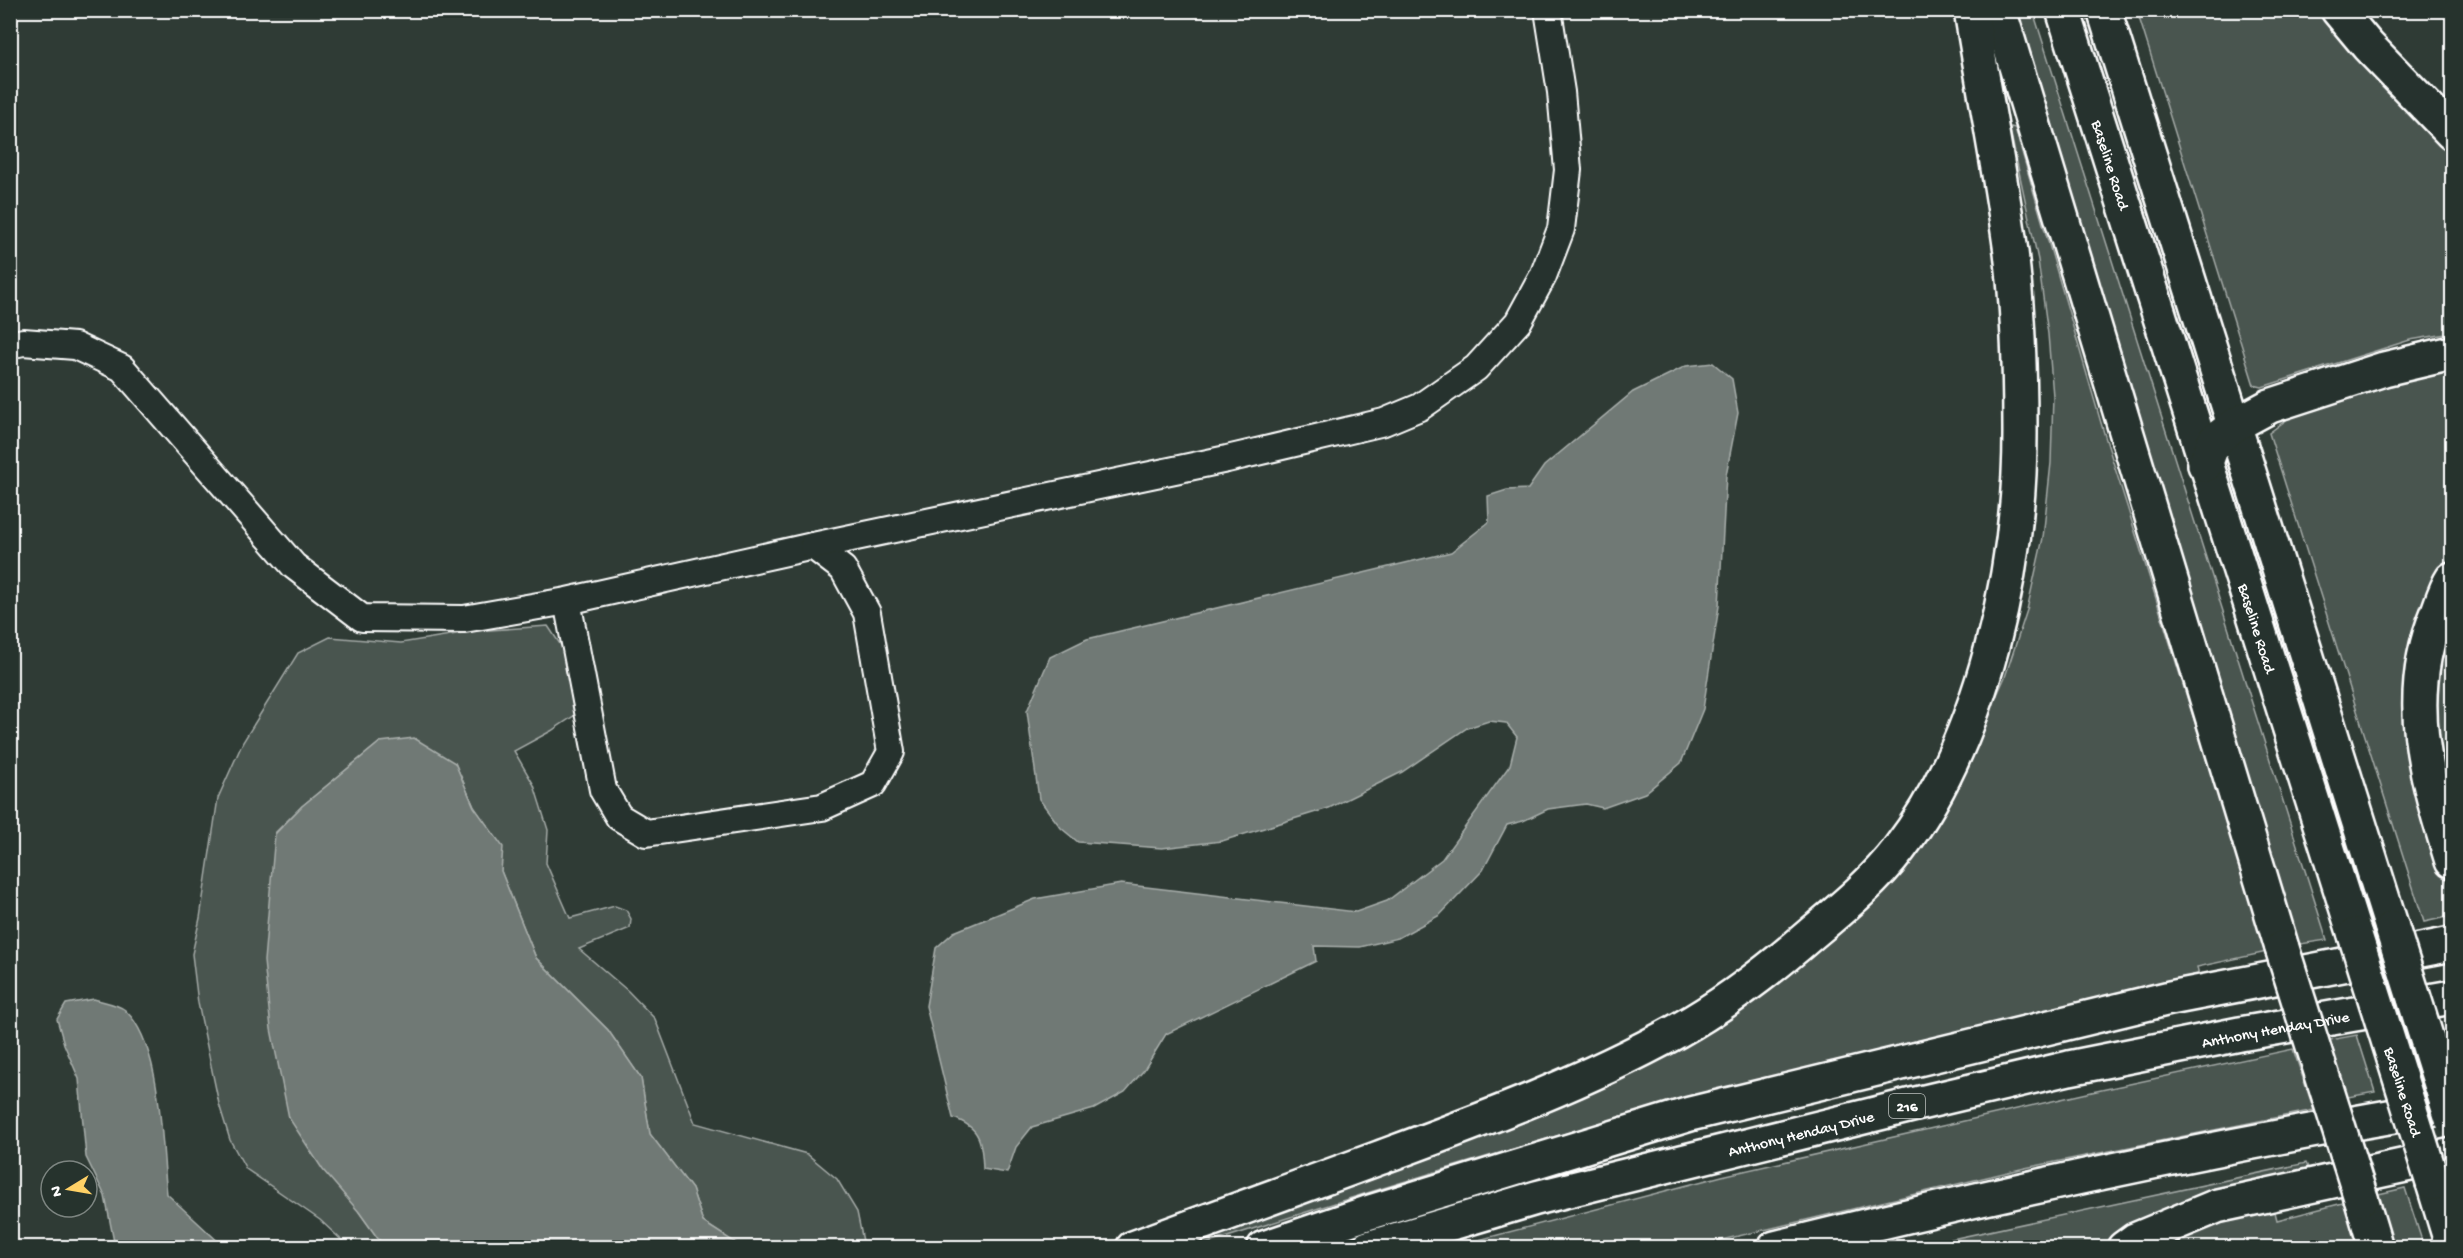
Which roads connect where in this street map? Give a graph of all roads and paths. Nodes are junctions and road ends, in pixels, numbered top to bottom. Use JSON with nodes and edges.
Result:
{"nodes":[{"id":1,"x":1548,"y":10,"type":"edge"},
{"id":2,"x":1971,"y":10,"type":"edge"},
{"id":3,"x":1999,"y":10,"type":"edge"},
{"id":4,"x":2063,"y":10,"type":"edge"},
{"id":5,"x":2104,"y":10,"type":"edge"},
{"id":6,"x":2338,"y":10,"type":"edge"},
{"id":7,"x":2452,"y":133,"type":"edge"},
{"id":8,"x":10,"y":345,"type":"edge"},
{"id":9,"x":2452,"y":353,"type":"edge"},
{"id":10,"x":2234,"y":426,"type":"junction"},
{"id":11,"x":2205,"y":465,"type":"junction"},
{"id":12,"x":813,"y":546,"type":"junction"},
{"id":13,"x":2452,"y":579,"type":"edge"},
{"id":14,"x":567,"y":601,"type":"junction"},
{"id":15,"x":2452,"y":861,"type":"edge"},
{"id":16,"x":2452,"y":944,"type":"edge"},
{"id":17,"x":2452,"y":997,"type":"edge"},
{"id":18,"x":2452,"y":1106,"type":"edge"},
{"id":19,"x":2452,"y":1119,"type":"edge"},
{"id":20,"x":2452,"y":1155,"type":"edge"},
{"id":21,"x":2452,"y":1245,"type":"edge"},
{"id":22,"x":1133,"y":1248,"type":"edge"},
{"id":23,"x":1264,"y":1248,"type":"edge"},
{"id":24,"x":1368,"y":1248,"type":"edge"},
{"id":25,"x":1775,"y":1248,"type":"edge"},
{"id":26,"x":2124,"y":1248,"type":"edge"},
{"id":27,"x":2376,"y":1248,"type":"edge"}],
"edges":[{"from":1,"to":12,"type":"lane"},
{"from":2,"to":22,"type":"main road"},
{"from":3,"to":27,"type":"main road","bridge":true},
{"from":4,"to":11,"type":"main road","name":"Baseline Road"},
{"from":5,"to":10,"type":"main road"},
{"from":6,"to":7,"type":"main road"},
{"from":8,"to":14,"type":"lane"},
{"from":9,"to":10,"type":"main road"},
{"from":10,"to":11,"type":"main road"},
{"from":10,"to":19,"type":"main road","bridge":true},
{"from":11,"to":21,"type":"main road","name":"Baseline Road","bridge":true},
{"from":12,"to":14,"type":"lane"},
{"from":12,"to":14,"type":"lane"},
{"from":13,"to":15,"type":"main road"},
{"from":16,"to":23,"type":"main road"},
{"from":17,"to":24,"type":"main road","name":"Anthony Henday Drive","number":"216"},
{"from":18,"to":25,"type":"main road"},
{"from":20,"to":26,"type":"main road"}]}
